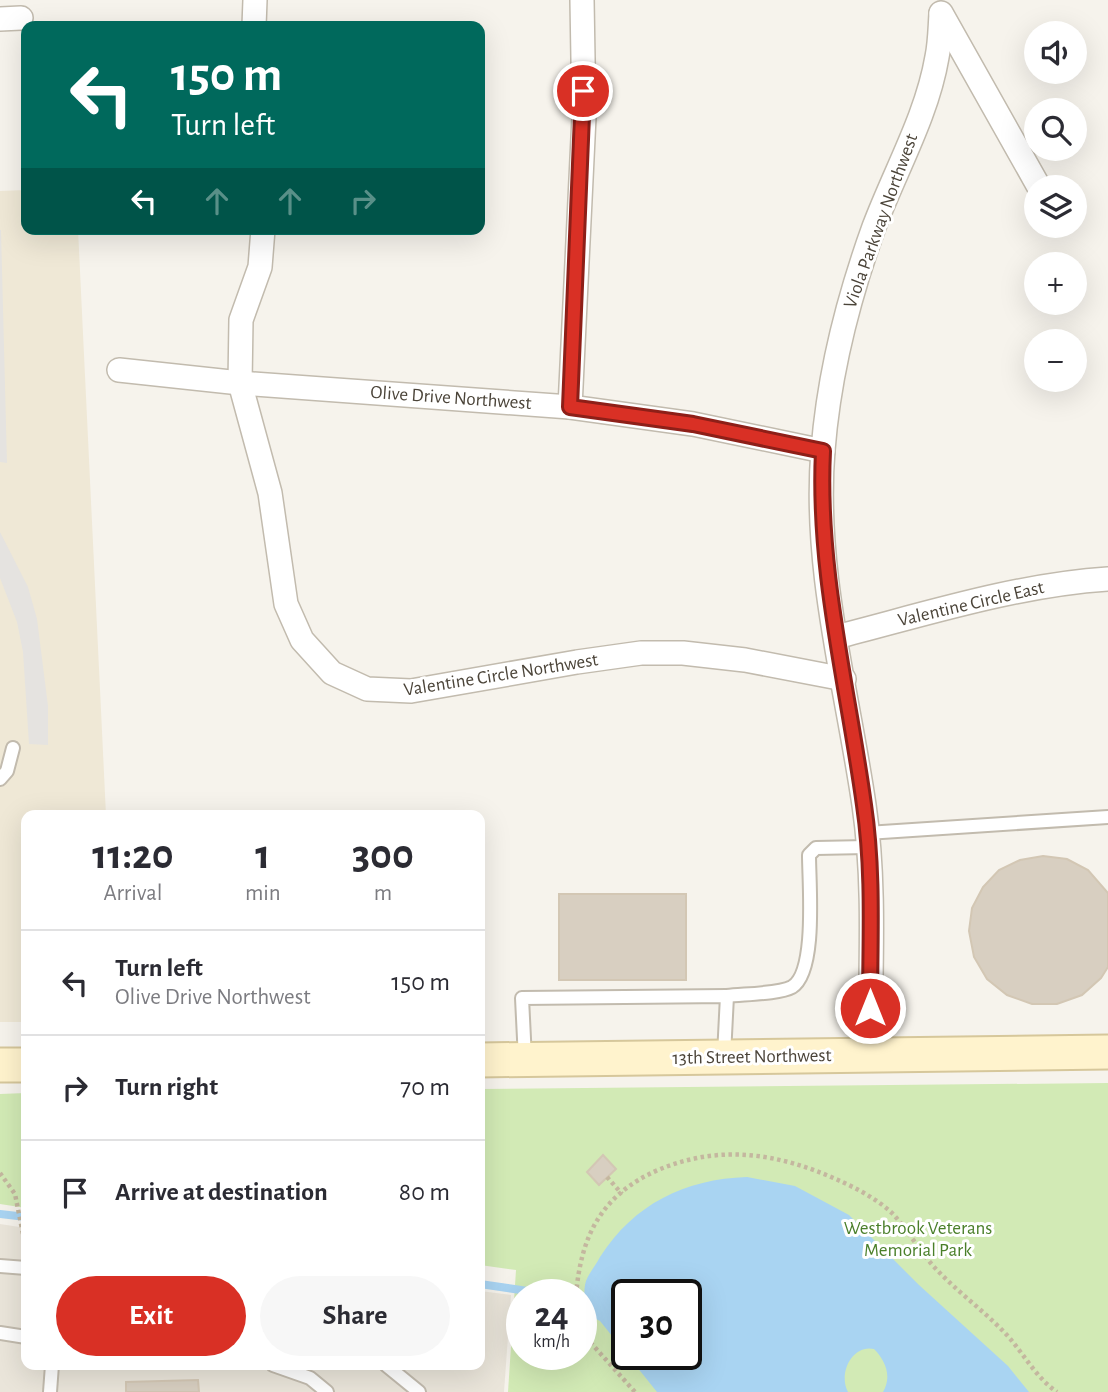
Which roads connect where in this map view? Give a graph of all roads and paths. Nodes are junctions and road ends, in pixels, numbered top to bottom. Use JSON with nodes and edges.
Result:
{"nodes":[{"id":1,"x":255,"y":0,"type":"edge"},
{"id":2,"x":582,"y":0,"type":"edge"},
{"id":3,"x":941,"y":7,"type":"edge"},
{"id":4,"x":254,"y":21,"type":"edge"},
{"id":5,"x":1032,"y":175,"type":"edge"},
{"id":6,"x":263,"y":235,"type":"edge"},
{"id":7,"x":119,"y":369,"type":"dead end"},
{"id":8,"x":240,"y":383,"type":"junction"},
{"id":9,"x":570,"y":407,"type":"junction"},
{"id":10,"x":823,"y":451,"type":"junction"},
{"id":11,"x":1108,"y":579,"type":"edge"},
{"id":12,"x":836,"y":637,"type":"junction"},
{"id":13,"x":844,"y":679,"type":"junction"},
{"id":14,"x":13,"y":748,"type":"dead end"},
{"id":15,"x":0,"y":779,"type":"edge"},
{"id":16,"x":1108,"y":817,"type":"edge"},
{"id":17,"x":867,"y":840,"type":"junction"},
{"id":18,"x":727,"y":996,"type":"junction"},
{"id":19,"x":1108,"y":1052,"type":"edge"},
{"id":20,"x":870,"y":1056,"type":"junction"},
{"id":21,"x":724,"y":1057,"type":"junction"},
{"id":22,"x":485,"y":1059,"type":"edge"},
{"id":23,"x":525,"y":1059,"type":"junction"},
{"id":24,"x":0,"y":1065,"type":"edge"},
{"id":25,"x":21,"y":1065,"type":"edge"},
{"id":26,"x":0,"y":1173,"type":"edge"},
{"id":27,"x":607,"y":1177,"type":"dead end"},
{"id":28,"x":622,"y":1194,"type":"junction"},
{"id":29,"x":21,"y":1221,"type":"edge"},
{"id":30,"x":0,"y":1266,"type":"edge"},
{"id":31,"x":21,"y":1268,"type":"edge"},
{"id":32,"x":578,"y":1279,"type":"edge"},
{"id":33,"x":0,"y":1333,"type":"edge"},
{"id":34,"x":21,"y":1336,"type":"edge"},
{"id":35,"x":597,"y":1350,"type":"edge"},
{"id":36,"x":52,"y":1370,"type":"edge"},
{"id":37,"x":288,"y":1370,"type":"edge"},
{"id":38,"x":392,"y":1370,"type":"edge"},
{"id":39,"x":50,"y":1392,"type":"edge"},
{"id":40,"x":327,"y":1392,"type":"edge"},
{"id":41,"x":419,"y":1392,"type":"edge"},
{"id":42,"x":635,"y":1392,"type":"edge"},
{"id":43,"x":1055,"y":1392,"type":"edge"}],
"edges":[{"from":1,"to":4,"type":"street"},
{"from":2,"to":9,"type":"street"},
{"from":3,"to":5,"type":"street"},
{"from":3,"to":10,"type":"street","name":"Viola Parkway Northwest"},
{"from":6,"to":8,"type":"street","name":"Valentine Circle Northwest"},
{"from":7,"to":8,"type":"street","name":"Olive Drive Northwest"},
{"from":8,"to":9,"type":"street","name":"Olive Drive Northwest"},
{"from":8,"to":13,"type":"street","name":"Valentine Circle Northwest"},
{"from":9,"to":10,"type":"street","name":"Olive Drive Northwest"},
{"from":10,"to":12,"type":"street","name":"Viola Parkway Northwest"},
{"from":11,"to":12,"type":"street","name":"Valentine Circle East"},
{"from":12,"to":13,"type":"street","name":"Viola Parkway Northwest"},
{"from":13,"to":17,"type":"street","name":"Viola Parkway Northwest"},
{"from":14,"to":15,"type":"lane"},
{"from":16,"to":17,"type":"lane"},
{"from":17,"to":18,"type":"lane"},
{"from":17,"to":20,"type":"street","name":"Viola Parkway Northwest"},
{"from":18,"to":21,"type":"lane"},
{"from":18,"to":23,"type":"lane"},
{"from":19,"to":20,"type":"main road","name":"13th Street Northwest"},
{"from":20,"to":21,"type":"main road","name":"13th Street Northwest"},
{"from":21,"to":23,"type":"main road","name":"13th Street Northwest"},
{"from":22,"to":23,"type":"main road","name":"13th Street Northwest"},
{"from":24,"to":25,"type":"main road"},
{"from":26,"to":29,"type":"path"},
{"from":27,"to":28,"type":"path"},
{"from":28,"to":32,"type":"path"},
{"from":28,"to":43,"type":"path"},
{"from":30,"to":31,"type":"lane"},
{"from":33,"to":34,"type":"lane"},
{"from":35,"to":42,"type":"path"},
{"from":36,"to":39,"type":"lane"},
{"from":37,"to":40,"type":"lane"},
{"from":38,"to":41,"type":"lane"}]}
